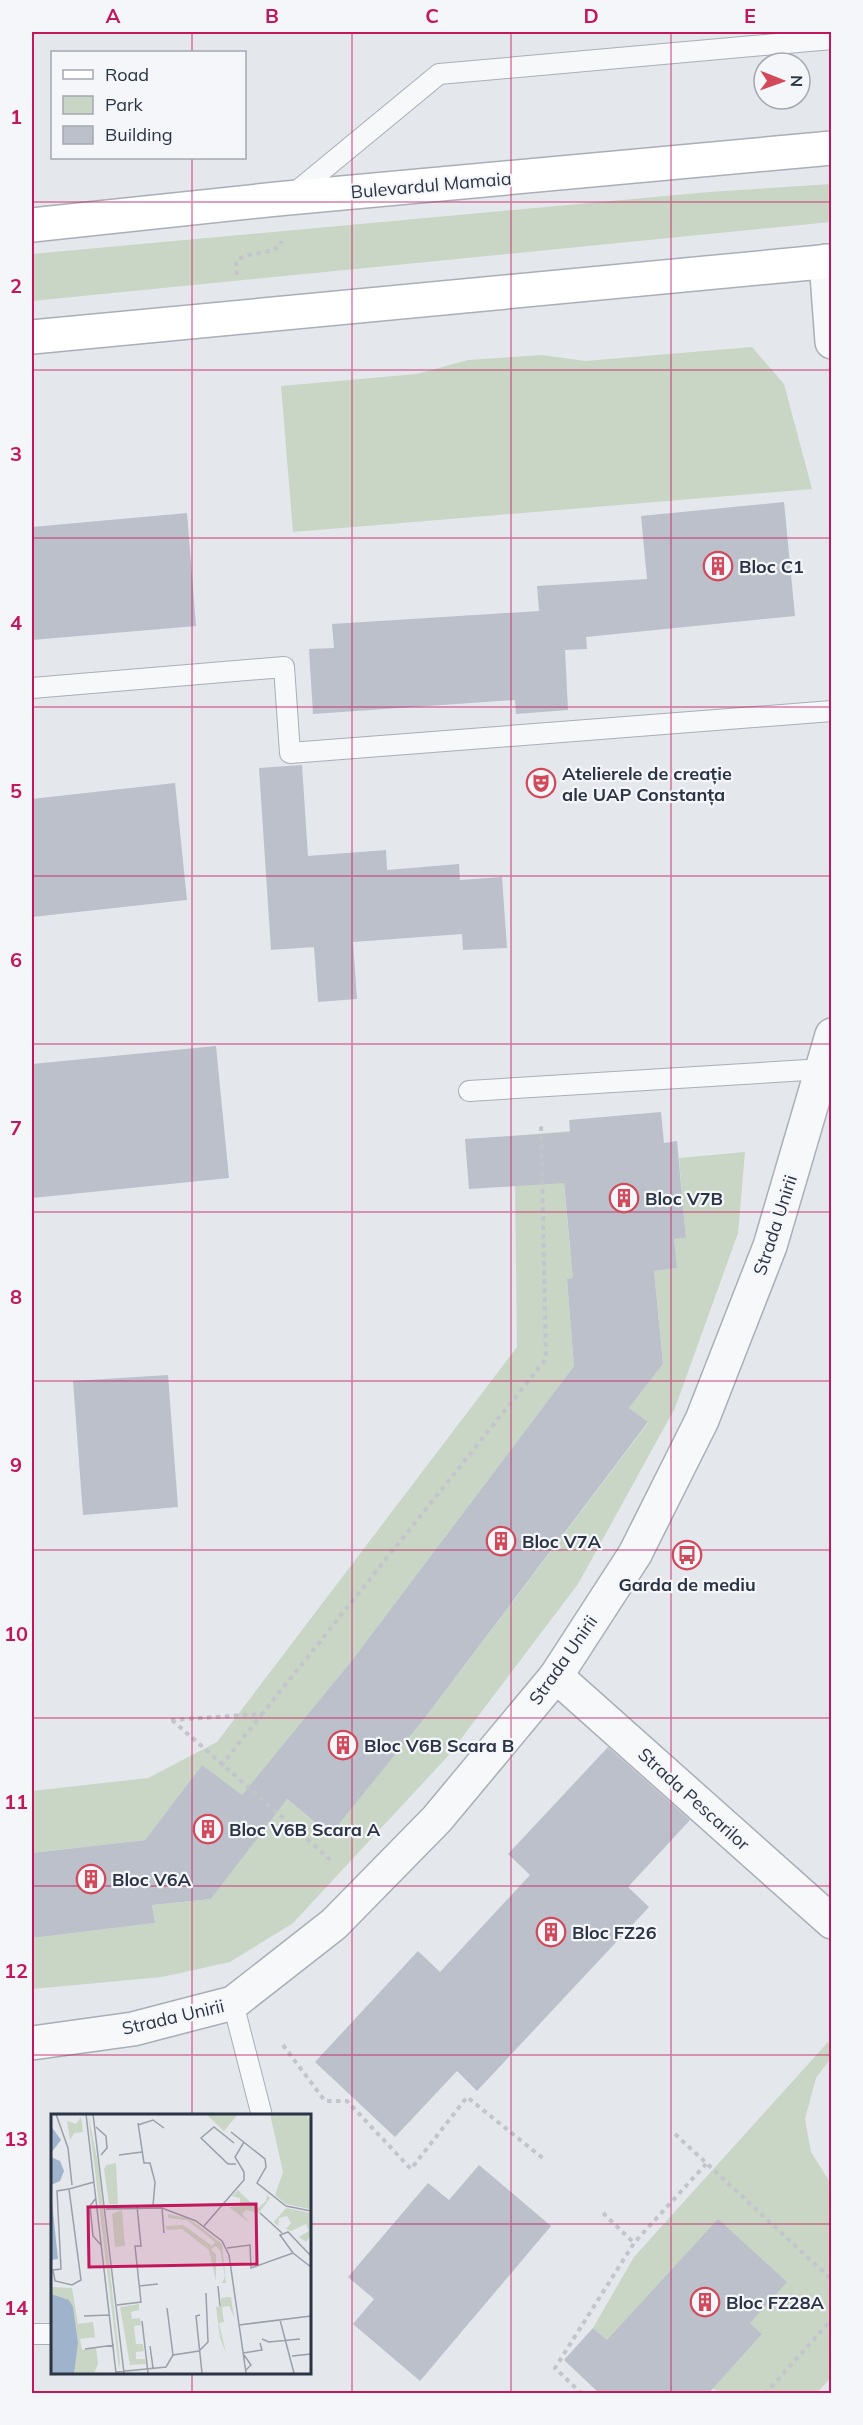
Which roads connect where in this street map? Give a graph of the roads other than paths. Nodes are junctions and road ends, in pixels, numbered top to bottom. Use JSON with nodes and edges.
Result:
{"nodes":[{"id":1,"x":831,"y":39,"type":"edge"},
{"id":2,"x":831,"y":148,"type":"edge"},
{"id":3,"x":289,"y":198,"type":"junction"},
{"id":4,"x":32,"y":225,"type":"edge"},
{"id":5,"x":829,"y":261,"type":"edge"},
{"id":6,"x":32,"y":337,"type":"edge"},
{"id":7,"x":831,"y":342,"type":"edge"},
{"id":8,"x":32,"y":688,"type":"edge"},
{"id":9,"x":831,"y":711,"type":"edge"},
{"id":10,"x":831,"y":1035,"type":"edge"},
{"id":11,"x":824,"y":1069,"type":"junction"},
{"id":12,"x":469,"y":1091,"type":"dead end"},
{"id":13,"x":556,"y":1676,"type":"junction"},
{"id":14,"x":831,"y":1922,"type":"edge"},
{"id":15,"x":239,"y":1998,"type":"junction"},
{"id":16,"x":32,"y":2043,"type":"edge"},
{"id":17,"x":262,"y":2114,"type":"edge"},
{"id":18,"x":32,"y":2334,"type":"edge"},
{"id":19,"x":51,"y":2334,"type":"edge"}],
"edges":[{"from":1,"to":3,"type":"lane"},
{"from":2,"to":3,"type":"main road","name":"Bulevardul Mamaia"},
{"from":3,"to":4,"type":"main road","name":"Bulevardul Mamaia"},
{"from":5,"to":6,"type":"main road"},
{"from":5,"to":7,"type":"street"},
{"from":8,"to":9,"type":"lane"},
{"from":10,"to":11,"type":"street","name":"Strada Unirii"},
{"from":11,"to":12,"type":"lane"},
{"from":11,"to":13,"type":"street","name":"Strada Unirii"},
{"from":13,"to":14,"type":"street","name":"Strada Pescarilor"},
{"from":13,"to":15,"type":"street","name":"Strada Unirii"},
{"from":15,"to":16,"type":"street","name":"Strada Unirii"},
{"from":15,"to":17,"type":"lane"},
{"from":18,"to":19,"type":"lane"}]}
